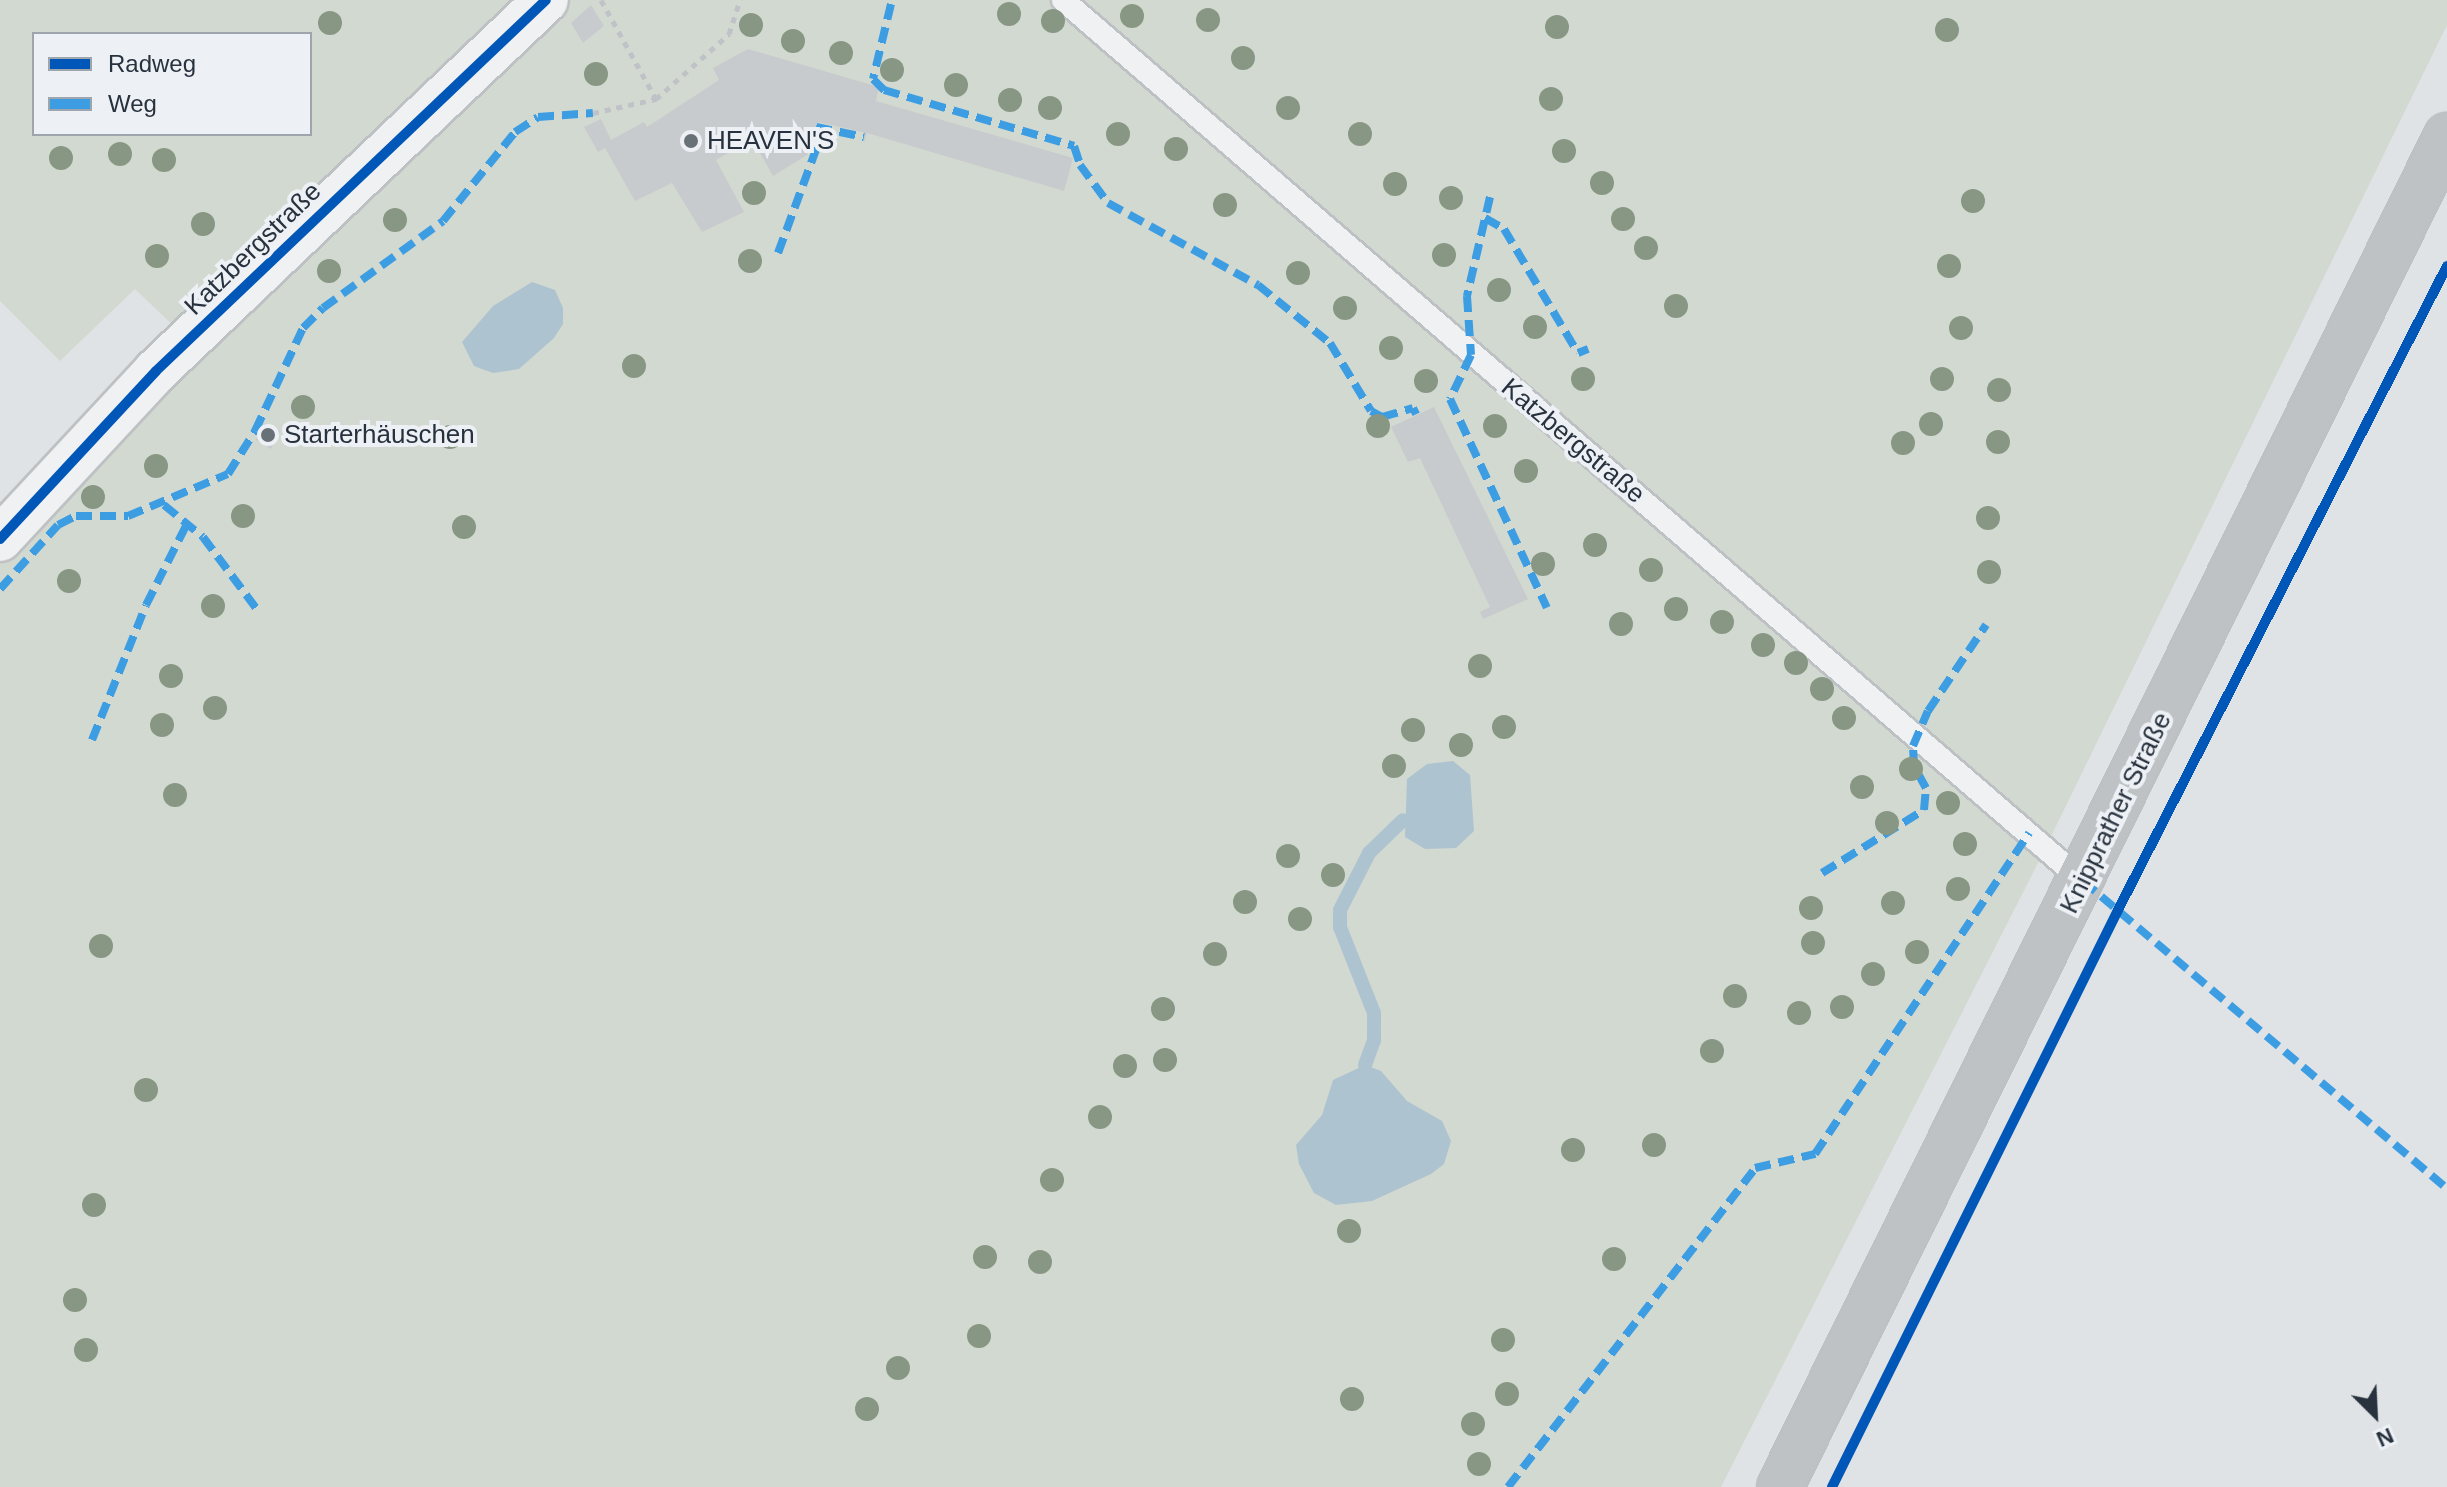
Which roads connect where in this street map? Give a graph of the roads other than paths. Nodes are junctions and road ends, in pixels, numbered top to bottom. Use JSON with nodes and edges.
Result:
{"nodes":[{"id":1,"x":546,"y":0,"type":"edge"},
{"id":2,"x":1063,"y":0,"type":"edge"},
{"id":3,"x":2447,"y":136,"type":"edge"},
{"id":4,"x":0,"y":539,"type":"edge"},
{"id":5,"x":2083,"y":881,"type":"junction"},
{"id":6,"x":1780,"y":1487,"type":"edge"}],
"edges":[{"from":1,"to":4,"type":"street","name":"Katzbergstraße"},
{"from":2,"to":5,"type":"lane","name":"Katzbergstraße"},
{"from":3,"to":5,"type":"main road","name":"Knipprather Straße"},
{"from":5,"to":6,"type":"main road","name":"Knipprather Straße"}]}
